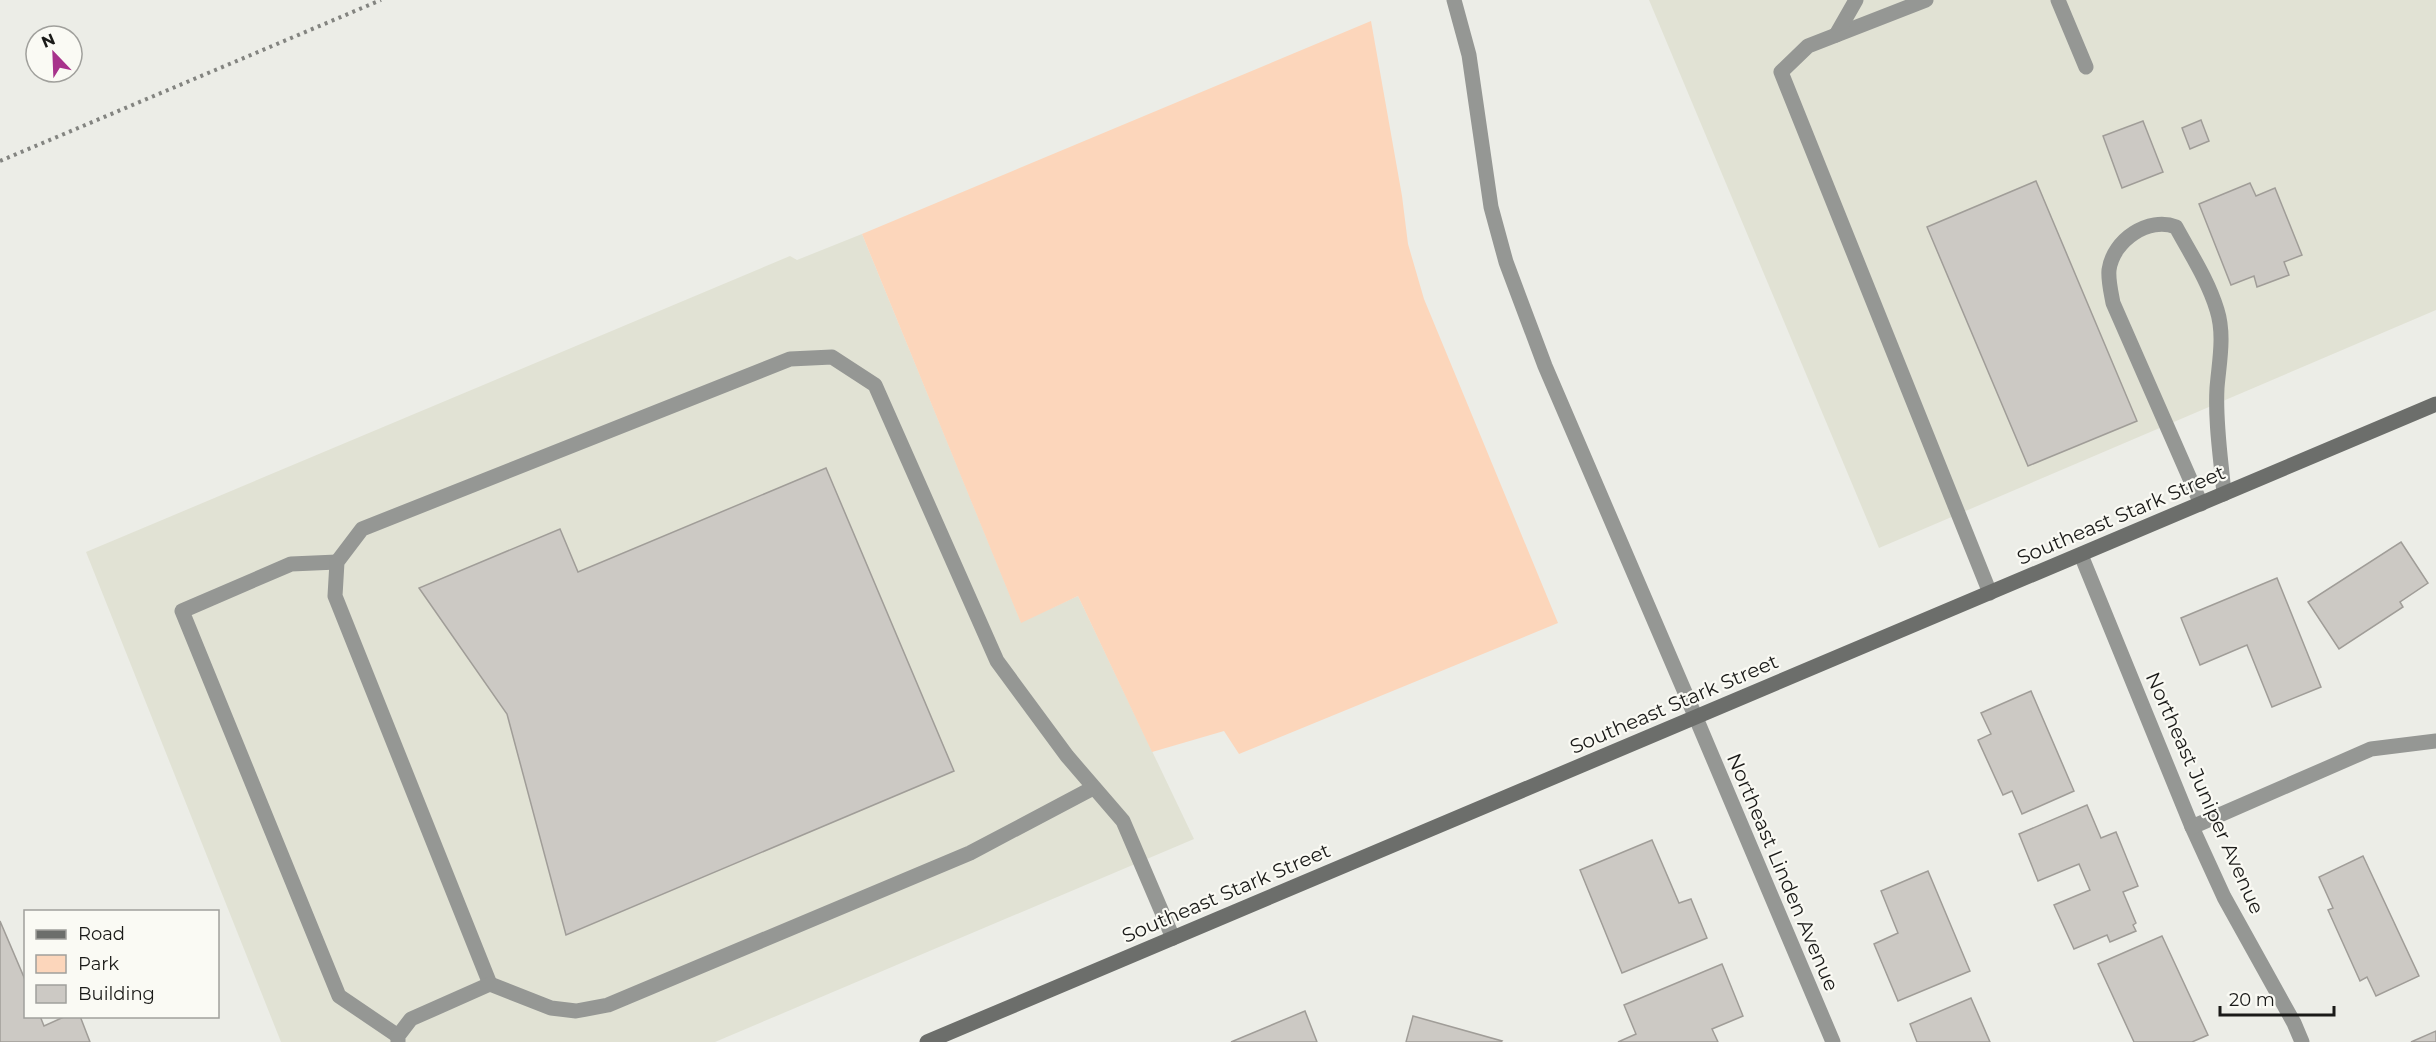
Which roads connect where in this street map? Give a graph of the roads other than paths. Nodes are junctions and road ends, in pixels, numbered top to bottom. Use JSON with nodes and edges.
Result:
{"nodes":[{"id":1,"x":1454,"y":0,"type":"edge"},
{"id":2,"x":1856,"y":0,"type":"edge"},
{"id":3,"x":1926,"y":0,"type":"edge"},
{"id":4,"x":2058,"y":0,"type":"edge"},
{"id":5,"x":1836,"y":35,"type":"junction"},
{"id":6,"x":2086,"y":67,"type":"dead end"},
{"id":7,"x":2436,"y":404,"type":"edge"},
{"id":8,"x":2224,"y":494,"type":"junction"},
{"id":9,"x":2201,"y":504,"type":"junction"},
{"id":10,"x":2081,"y":555,"type":"junction"},
{"id":11,"x":337,"y":562,"type":"junction"},
{"id":12,"x":1990,"y":593,"type":"junction"},
{"id":13,"x":1696,"y":718,"type":"junction"},
{"id":14,"x":2436,"y":741,"type":"edge"},
{"id":15,"x":1093,"y":788,"type":"junction"},
{"id":16,"x":2192,"y":826,"type":"junction"},
{"id":17,"x":1173,"y":938,"type":"junction"},
{"id":18,"x":490,"y":984,"type":"junction"},
{"id":19,"x":398,"y":1039,"type":"edge"},
{"id":20,"x":927,"y":1042,"type":"edge"},
{"id":21,"x":1833,"y":1042,"type":"edge"},
{"id":22,"x":2302,"y":1042,"type":"edge"}],
"edges":[{"from":1,"to":13,"type":"street","name":"Northeast Linden Avenue"},
{"from":2,"to":5,"type":"street"},
{"from":3,"to":5,"type":"street"},
{"from":4,"to":6,"type":"street"},
{"from":5,"to":12,"type":"street"},
{"from":7,"to":8,"type":"main road","name":"Southeast Stark Street"},
{"from":8,"to":9,"type":"main road","name":"Southeast Stark Street"},
{"from":8,"to":9,"type":"street"},
{"from":9,"to":10,"type":"main road","name":"Southeast Stark Street"},
{"from":10,"to":12,"type":"main road","name":"Southeast Stark Street"},
{"from":10,"to":16,"type":"street","name":"Northeast Juniper Avenue"},
{"from":11,"to":15,"type":"street"},
{"from":11,"to":18,"type":"street"},
{"from":11,"to":19,"type":"street"},
{"from":12,"to":13,"type":"main road","name":"Southeast Stark Street"},
{"from":13,"to":17,"type":"main road","name":"Southeast Stark Street"},
{"from":13,"to":21,"type":"street","name":"Northeast Linden Avenue"},
{"from":14,"to":16,"type":"street"},
{"from":15,"to":17,"type":"street"},
{"from":15,"to":18,"type":"street"},
{"from":16,"to":22,"type":"street","name":"Northeast Juniper Avenue"},
{"from":17,"to":20,"type":"main road","name":"Southeast Stark Street"},
{"from":18,"to":19,"type":"street"}]}
